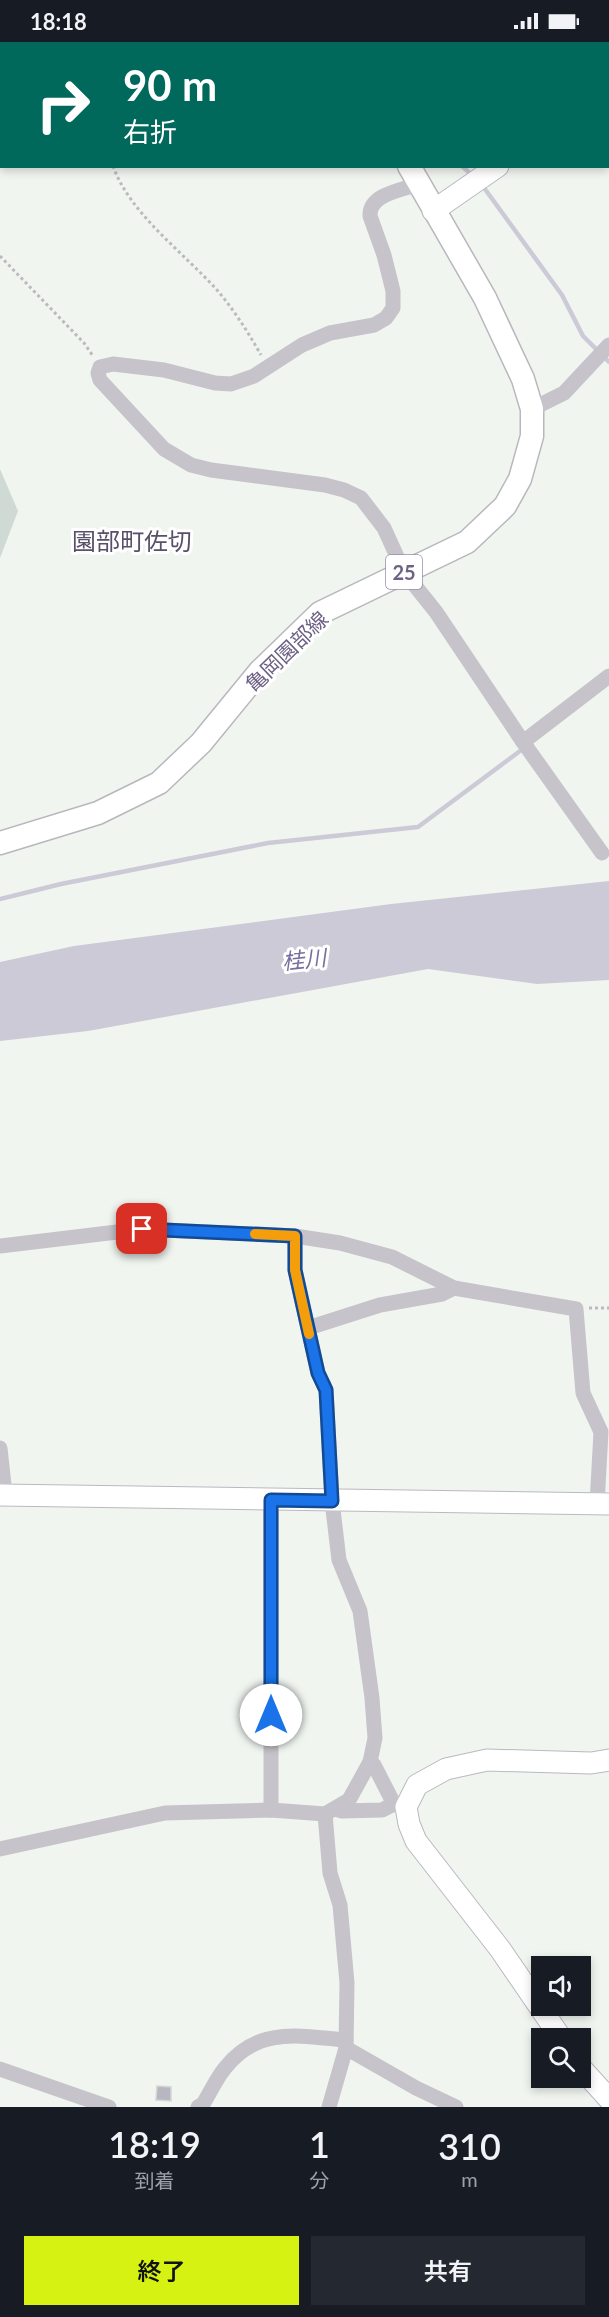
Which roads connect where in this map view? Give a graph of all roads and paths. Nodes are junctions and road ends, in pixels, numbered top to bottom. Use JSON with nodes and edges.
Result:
{"nodes":[{"id":1,"x":113,"y":168,"type":"edge"},
{"id":2,"x":495,"y":168,"type":"edge"},
{"id":3,"x":414,"y":175,"type":"edge"},
{"id":4,"x":433,"y":211,"type":"junction"},
{"id":5,"x":0,"y":256,"type":"edge"},
{"id":6,"x":609,"y":345,"type":"edge"},
{"id":7,"x":100,"y":367,"type":"junction"},
{"id":8,"x":268,"y":367,"type":"junction"},
{"id":9,"x":532,"y":409,"type":"junction"},
{"id":10,"x":404,"y":572,"type":"junction"},
{"id":11,"x":609,"y":676,"type":"edge"},
{"id":12,"x":523,"y":742,"type":"junction"},
{"id":13,"x":0,"y":843,"type":"edge"},
{"id":14,"x":602,"y":853,"type":"dead end"},
{"id":15,"x":295,"y":1236,"type":"junction"},
{"id":16,"x":0,"y":1246,"type":"edge"},
{"id":17,"x":454,"y":1288,"type":"junction"},
{"id":18,"x":308,"y":1328,"type":"junction"},
{"id":19,"x":0,"y":1448,"type":"edge"},
{"id":20,"x":3,"y":1495,"type":"edge"},
{"id":21,"x":271,"y":1500,"type":"junction"},
{"id":22,"x":332,"y":1501,"type":"junction"},
{"id":23,"x":603,"y":1504,"type":"edge"},
{"id":24,"x":609,"y":1760,"type":"edge"},
{"id":25,"x":370,"y":1762,"type":"junction"},
{"id":26,"x":400,"y":1806,"type":"junction"},
{"id":27,"x":271,"y":1810,"type":"junction"},
{"id":28,"x":330,"y":1811,"type":"junction"},
{"id":29,"x":0,"y":1849,"type":"edge"},
{"id":30,"x":554,"y":2028,"type":"edge"},
{"id":31,"x":346,"y":2044,"type":"junction"},
{"id":32,"x":0,"y":2069,"type":"edge"},
{"id":33,"x":591,"y":2079,"type":"edge"},
{"id":34,"x":609,"y":2099,"type":"edge"},
{"id":35,"x":109,"y":2107,"type":"edge"},
{"id":36,"x":198,"y":2107,"type":"edge"},
{"id":37,"x":330,"y":2107,"type":"edge"},
{"id":38,"x":456,"y":2107,"type":"edge"}],
"edges":[{"from":1,"to":8,"type":"path"},
{"from":2,"to":4,"type":"street"},
{"from":3,"to":4,"type":"main road","name":"亀岡園部線","number":"25"},
{"from":3,"to":8,"type":"street"},
{"from":4,"to":9,"type":"main road","name":"亀岡園部線","number":"25"},
{"from":5,"to":7,"type":"path"},
{"from":6,"to":9,"type":"street"},
{"from":7,"to":8,"type":"street"},
{"from":7,"to":10,"type":"street"},
{"from":9,"to":10,"type":"main road","name":"亀岡園部線","number":"25"},
{"from":10,"to":12,"type":"street"},
{"from":10,"to":13,"type":"main road","name":"亀岡園部線","number":"25"},
{"from":11,"to":12,"type":"street"},
{"from":12,"to":14,"type":"street"},
{"from":15,"to":16,"type":"street"},
{"from":15,"to":17,"type":"street"},
{"from":15,"to":18,"type":"street"},
{"from":17,"to":18,"type":"street"},
{"from":17,"to":23,"type":"street"},
{"from":18,"to":22,"type":"street"},
{"from":19,"to":20,"type":"street"},
{"from":20,"to":21,"type":"street"},
{"from":21,"to":22,"type":"street"},
{"from":21,"to":27,"type":"street"},
{"from":22,"to":23,"type":"street"},
{"from":22,"to":25,"type":"street"},
{"from":24,"to":26,"type":"street"},
{"from":25,"to":26,"type":"street"},
{"from":25,"to":28,"type":"street"},
{"from":26,"to":28,"type":"street"},
{"from":26,"to":30,"type":"street"},
{"from":27,"to":28,"type":"street"},
{"from":27,"to":29,"type":"street"},
{"from":28,"to":31,"type":"street"},
{"from":31,"to":36,"type":"street"},
{"from":31,"to":37,"type":"street"},
{"from":31,"to":38,"type":"street"},
{"from":32,"to":35,"type":"street"},
{"from":33,"to":34,"type":"street"}]}
